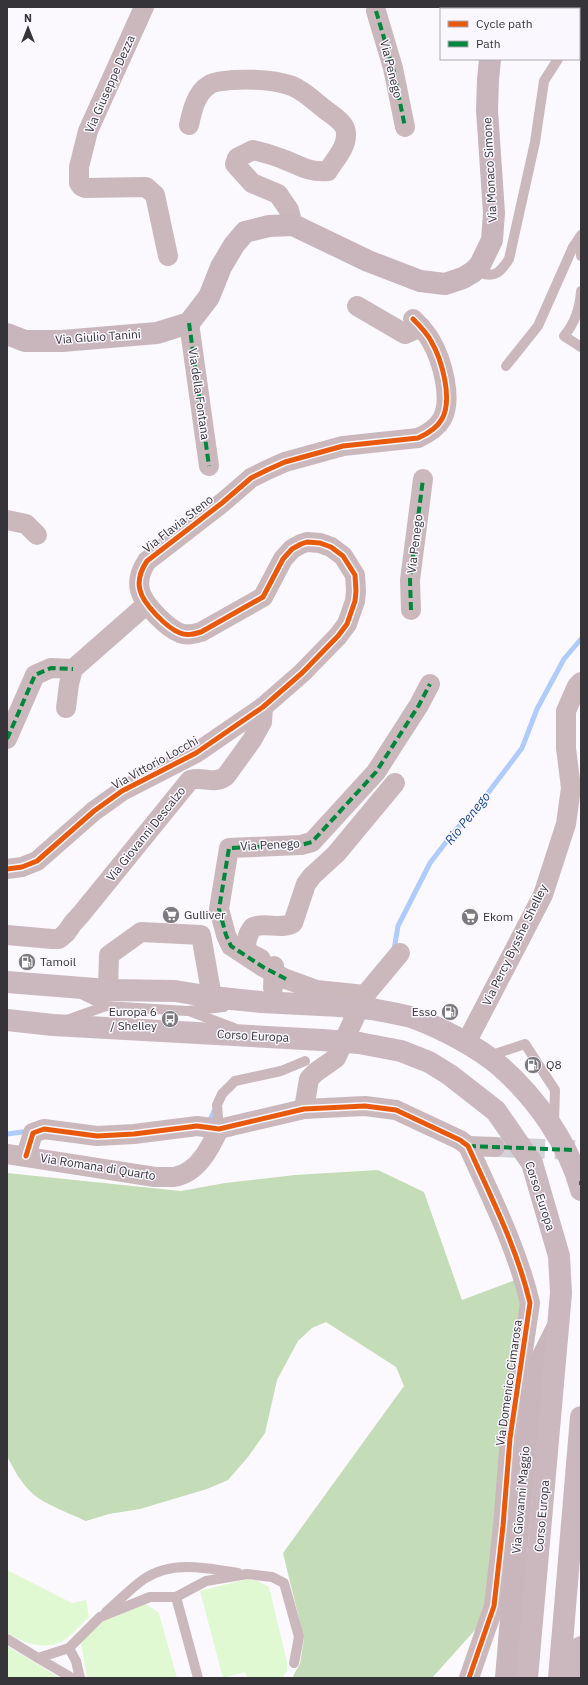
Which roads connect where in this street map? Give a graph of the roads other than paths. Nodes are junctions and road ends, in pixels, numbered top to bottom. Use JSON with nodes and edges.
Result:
{"nodes":[{"id":1,"x":144,"y":7,"type":"edge"},
{"id":2,"x":376,"y":10,"type":"dead end"},
{"id":3,"x":490,"y":60,"type":"edge"},
{"id":4,"x":557,"y":60,"type":"edge"},
{"id":5,"x":189,"y":125,"type":"dead end"},
{"id":6,"x":405,"y":127,"type":"dead end"},
{"id":7,"x":293,"y":225,"type":"junction"},
{"id":8,"x":580,"y":236,"type":"edge"},
{"id":9,"x":168,"y":256,"type":"dead end"},
{"id":10,"x":581,"y":256,"type":"edge"},
{"id":11,"x":473,"y":272,"type":"junction"},
{"id":12,"x":581,"y":291,"type":"edge"},
{"id":13,"x":357,"y":306,"type":"dead end"},
{"id":14,"x":189,"y":323,"type":"junction"},
{"id":15,"x":7,"y":334,"type":"edge"},
{"id":16,"x":581,"y":347,"type":"edge"},
{"id":17,"x":506,"y":366,"type":"dead end"},
{"id":18,"x":209,"y":466,"type":"dead end"},
{"id":19,"x":423,"y":479,"type":"dead end"},
{"id":20,"x":7,"y":520,"type":"edge"},
{"id":21,"x":37,"y":534,"type":"dead end"},
{"id":22,"x":147,"y":604,"type":"junction"},
{"id":23,"x":411,"y":610,"type":"dead end"},
{"id":24,"x":73,"y":668,"type":"junction"},
{"id":25,"x":581,"y":682,"type":"edge"},
{"id":26,"x":430,"y":684,"type":"dead end"},
{"id":27,"x":268,"y":702,"type":"junction"},
{"id":28,"x":66,"y":708,"type":"dead end"},
{"id":29,"x":7,"y":739,"type":"edge"},
{"id":30,"x":394,"y":784,"type":"dead end"},
{"id":31,"x":7,"y":869,"type":"edge"},
{"id":32,"x":7,"y":935,"type":"edge"},
{"id":33,"x":400,"y":953,"type":"dead end"},
{"id":34,"x":7,"y":982,"type":"edge"},
{"id":35,"x":273,"y":987,"type":"junction"},
{"id":36,"x":212,"y":997,"type":"junction"},
{"id":37,"x":107,"y":998,"type":"junction"},
{"id":38,"x":369,"y":1002,"type":"junction"},
{"id":39,"x":187,"y":1011,"type":"junction"},
{"id":40,"x":7,"y":1020,"type":"edge"},
{"id":41,"x":53,"y":1025,"type":"junction"},
{"id":42,"x":257,"y":1036,"type":"junction"},
{"id":43,"x":466,"y":1043,"type":"junction"},
{"id":44,"x":487,"y":1057,"type":"junction"},
{"id":45,"x":305,"y":1061,"type":"dead end"},
{"id":46,"x":304,"y":1109,"type":"junction"},
{"id":47,"x":219,"y":1129,"type":"junction"},
{"id":48,"x":554,"y":1129,"type":"junction"},
{"id":49,"x":468,"y":1146,"type":"junction"},
{"id":50,"x":495,"y":1147,"type":"tunnel mouth"},
{"id":51,"x":17,"y":1155,"type":"edge"},
{"id":52,"x":580,"y":1185,"type":"edge"},
{"id":53,"x":557,"y":1328,"type":"junction"},
{"id":54,"x":581,"y":1417,"type":"edge"},
{"id":55,"x":247,"y":1574,"type":"junction"},
{"id":56,"x":176,"y":1597,"type":"junction"},
{"id":57,"x":100,"y":1617,"type":"junction"},
{"id":58,"x":7,"y":1639,"type":"edge"},
{"id":59,"x":581,"y":1647,"type":"edge"},
{"id":60,"x":69,"y":1648,"type":"junction"},
{"id":61,"x":38,"y":1658,"type":"junction"},
{"id":62,"x":294,"y":1663,"type":"dead end"},
{"id":63,"x":72,"y":1678,"type":"edge"},
{"id":64,"x":80,"y":1678,"type":"edge"},
{"id":65,"x":198,"y":1678,"type":"edge"},
{"id":66,"x":469,"y":1678,"type":"edge"},
{"id":67,"x":506,"y":1678,"type":"edge"},
{"id":68,"x":527,"y":1678,"type":"edge"},
{"id":69,"x":559,"y":1678,"type":"edge"},
{"id":70,"x":578,"y":1678,"type":"edge"}],
"edges":[{"from":1,"to":9,"type":"street","name":"Via Giuseppe Dezza"},
{"from":2,"to":6,"type":"street","name":"Via Penego"},
{"from":3,"to":11,"type":"main road","name":"Via Monaco Simone"},
{"from":4,"to":11,"type":"lane"},
{"from":5,"to":7,"type":"street"},
{"from":7,"to":11,"type":"main road","name":"Via Monaco Simone"},
{"from":7,"to":14,"type":"main road","name":"Via Monaco Simone"},
{"from":8,"to":10,"type":"lane"},
{"from":8,"to":17,"type":"lane"},
{"from":12,"to":16,"type":"lane"},
{"from":13,"to":22,"type":"street","name":"Via Flavia Steno"},
{"from":14,"to":15,"type":"main road","name":"Via Giulio Tanini"},
{"from":14,"to":18,"type":"street","name":"Via della Fontana"},
{"from":19,"to":23,"type":"street","name":"Via Penego"},
{"from":20,"to":21,"type":"street"},
{"from":22,"to":24,"type":"street"},
{"from":22,"to":27,"type":"street","name":"Via Flavia Steno"},
{"from":24,"to":28,"type":"street"},
{"from":24,"to":29,"type":"street"},
{"from":25,"to":43,"type":"street","name":"Via Percy Bysshe Shelley"},
{"from":26,"to":35,"type":"street","name":"Via Penego"},
{"from":27,"to":31,"type":"street","name":"Via Vittorio Locchi"},
{"from":27,"to":32,"type":"street","name":"Via Giovanni Descalzo"},
{"from":30,"to":35,"type":"street"},
{"from":33,"to":38,"type":"street"},
{"from":34,"to":37,"type":"main road"},
{"from":35,"to":36,"type":"main road"},
{"from":35,"to":38,"type":"street","name":"Via Penego"},
{"from":35,"to":38,"type":"main road","bridge":true},
{"from":35,"to":39,"type":"lane"},
{"from":36,"to":37,"type":"main road"},
{"from":36,"to":37,"type":"street"},
{"from":37,"to":39,"type":"lane"},
{"from":37,"to":41,"type":"lane"},
{"from":38,"to":43,"type":"main road"},
{"from":38,"to":46,"type":"street"},
{"from":39,"to":42,"type":"lane"},
{"from":40,"to":41,"type":"main road","name":"Corso Europa"},
{"from":41,"to":42,"type":"main road","name":"Corso Europa"},
{"from":42,"to":53,"type":"main road","name":"Corso Europa","bridge":true},
{"from":43,"to":44,"type":"main road"},
{"from":44,"to":48,"type":"main road"},
{"from":44,"to":48,"type":"lane"},
{"from":45,"to":47,"type":"lane"},
{"from":46,"to":47,"type":"street","name":"Via Romana di Quarto"},
{"from":46,"to":49,"type":"street","name":"Via Romana di Quarto"},
{"from":47,"to":51,"type":"street","name":"Via Romana di Quarto"},
{"from":47,"to":51,"type":"street","name":"Via Romana di Quarto"},
{"from":48,"to":52,"type":"main road"},
{"from":49,"to":50,"type":"street"},
{"from":49,"to":66,"type":"street","name":"Via Domenico Cimarosa"},
{"from":53,"to":67,"type":"main road","name":"Via Giovanni Maggio"},
{"from":53,"to":68,"type":"main road","name":"Corso Europa"},
{"from":54,"to":69,"type":"main road"},
{"from":55,"to":56,"type":"lane"},
{"from":55,"to":57,"type":"lane"},
{"from":55,"to":62,"type":"lane"},
{"from":56,"to":57,"type":"lane"},
{"from":56,"to":65,"type":"lane"},
{"from":57,"to":60,"type":"lane"},
{"from":58,"to":61,"type":"lane"},
{"from":59,"to":70,"type":"main road"},
{"from":60,"to":61,"type":"lane"},
{"from":60,"to":64,"type":"lane"},
{"from":61,"to":63,"type":"lane"}]}
